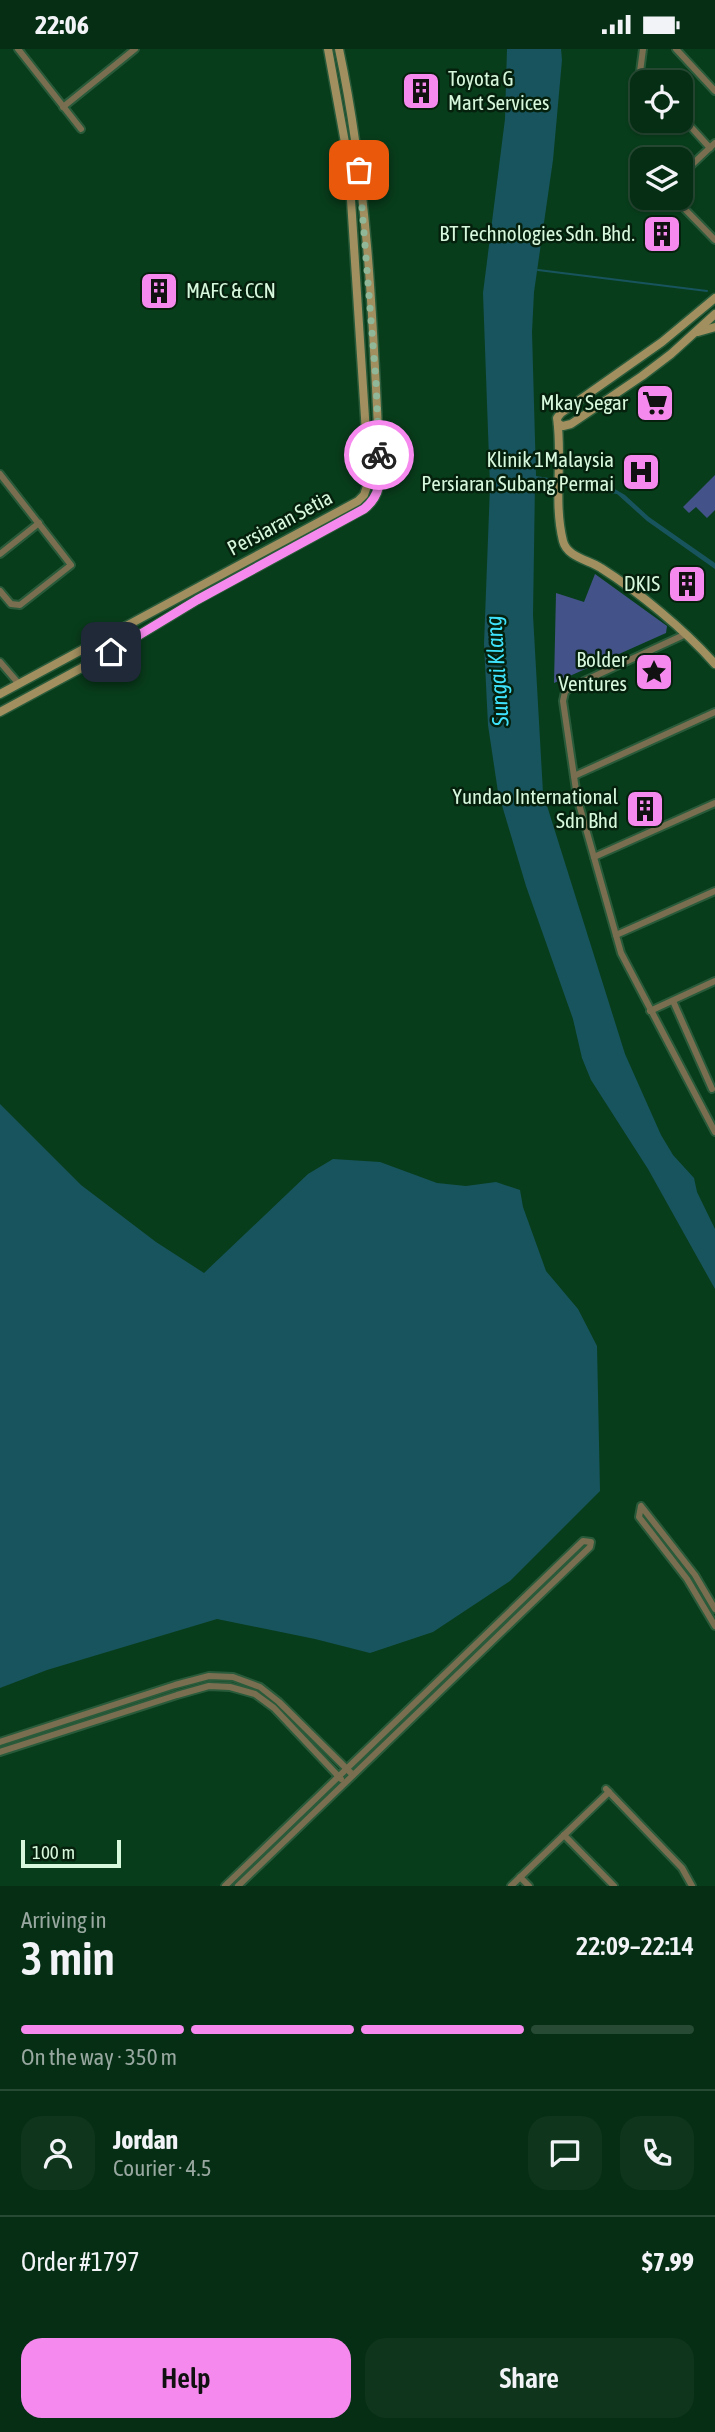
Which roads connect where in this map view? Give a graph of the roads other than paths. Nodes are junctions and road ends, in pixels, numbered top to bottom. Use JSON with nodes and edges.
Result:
{"nodes":[{"id":1,"x":135,"y":49,"type":"edge"},
{"id":2,"x":328,"y":49,"type":"edge"},
{"id":3,"x":339,"y":49,"type":"edge"},
{"id":4,"x":643,"y":49,"type":"edge"},
{"id":5,"x":676,"y":49,"type":"edge"},
{"id":6,"x":23,"y":51,"type":"edge"},
{"id":7,"x":640,"y":70,"type":"edge"},
{"id":8,"x":715,"y":91,"type":"edge"},
{"id":9,"x":63,"y":107,"type":"junction"},
{"id":10,"x":693,"y":127,"type":"edge"},
{"id":11,"x":81,"y":129,"type":"dead end"},
{"id":12,"x":713,"y":145,"type":"edge"},
{"id":13,"x":693,"y":164,"type":"edge"},
{"id":14,"x":686,"y":210,"type":"edge"},
{"id":15,"x":715,"y":240,"type":"edge"},
{"id":16,"x":715,"y":299,"type":"edge"},
{"id":17,"x":715,"y":314,"type":"edge"},
{"id":18,"x":715,"y":327,"type":"edge"},
{"id":19,"x":693,"y":334,"type":"junction"},
{"id":20,"x":558,"y":424,"type":"junction"},
{"id":21,"x":0,"y":474,"type":"edge"},
{"id":22,"x":3,"y":482,"type":"edge"},
{"id":23,"x":366,"y":493,"type":"junction"},
{"id":24,"x":374,"y":500,"type":"junction"},
{"id":25,"x":38,"y":523,"type":"junction"},
{"id":26,"x":0,"y":554,"type":"edge"},
{"id":27,"x":0,"y":591,"type":"edge"},
{"id":28,"x":685,"y":634,"type":"junction"},
{"id":29,"x":0,"y":662,"type":"edge"},
{"id":30,"x":715,"y":664,"type":"edge"},
{"id":31,"x":19,"y":684,"type":"junction"},
{"id":32,"x":0,"y":694,"type":"edge"},
{"id":33,"x":27,"y":697,"type":"junction"},
{"id":34,"x":0,"y":712,"type":"edge"},
{"id":35,"x":715,"y":712,"type":"edge"},
{"id":36,"x":574,"y":776,"type":"junction"},
{"id":37,"x":715,"y":803,"type":"edge"},
{"id":38,"x":594,"y":857,"type":"junction"},
{"id":39,"x":715,"y":891,"type":"edge"},
{"id":40,"x":616,"y":935,"type":"junction"},
{"id":41,"x":715,"y":981,"type":"edge"},
{"id":42,"x":673,"y":1000,"type":"junction"},
{"id":43,"x":650,"y":1011,"type":"junction"},
{"id":44,"x":714,"y":1089,"type":"edge"},
{"id":45,"x":697,"y":1096,"type":"junction"},
{"id":46,"x":715,"y":1132,"type":"edge"},
{"id":47,"x":715,"y":1609,"type":"edge"},
{"id":48,"x":715,"y":1626,"type":"edge"},
{"id":49,"x":0,"y":1742,"type":"edge"},
{"id":50,"x":0,"y":1752,"type":"edge"},
{"id":51,"x":346,"y":1769,"type":"junction"},
{"id":52,"x":353,"y":1775,"type":"junction"},
{"id":53,"x":338,"y":1776,"type":"junction"},
{"id":54,"x":344,"y":1783,"type":"junction"},
{"id":55,"x":564,"y":1835,"type":"junction"},
{"id":56,"x":520,"y":1877,"type":"junction"},
{"id":57,"x":225,"y":1886,"type":"edge"},
{"id":58,"x":238,"y":1886,"type":"edge"},
{"id":59,"x":511,"y":1886,"type":"edge"},
{"id":60,"x":529,"y":1886,"type":"edge"},
{"id":61,"x":614,"y":1886,"type":"edge"},
{"id":62,"x":692,"y":1886,"type":"edge"}],
"edges":[{"from":1,"to":9,"type":"street"},
{"from":2,"to":23,"type":"street"},
{"from":3,"to":24,"type":"street"},
{"from":4,"to":7,"type":"street"},
{"from":5,"to":8,"type":"street"},
{"from":6,"to":9,"type":"street"},
{"from":9,"to":11,"type":"street"},
{"from":10,"to":12,"type":"street"},
{"from":12,"to":13,"type":"street"},
{"from":14,"to":15,"type":"street"},
{"from":16,"to":20,"type":"street"},
{"from":17,"to":19,"type":"street"},
{"from":18,"to":19,"type":"street"},
{"from":19,"to":20,"type":"street"},
{"from":20,"to":28,"type":"street"},
{"from":21,"to":22,"type":"street"},
{"from":22,"to":25,"type":"street"},
{"from":23,"to":24,"type":"street"},
{"from":23,"to":31,"type":"street","name":"Persiaran Setia"},
{"from":24,"to":33,"type":"street","name":"Persiaran Setia"},
{"from":25,"to":26,"type":"street"},
{"from":25,"to":27,"type":"street"},
{"from":28,"to":30,"type":"street"},
{"from":28,"to":36,"type":"street"},
{"from":29,"to":31,"type":"street"},
{"from":31,"to":32,"type":"street","name":"Persiaran Setia"},
{"from":31,"to":33,"type":"street"},
{"from":33,"to":34,"type":"street","name":"Persiaran Setia"},
{"from":35,"to":36,"type":"street"},
{"from":36,"to":38,"type":"street"},
{"from":37,"to":38,"type":"street"},
{"from":38,"to":40,"type":"street"},
{"from":39,"to":40,"type":"street"},
{"from":40,"to":43,"type":"street"},
{"from":41,"to":42,"type":"street"},
{"from":42,"to":43,"type":"street"},
{"from":42,"to":44,"type":"street"},
{"from":43,"to":45,"type":"street"},
{"from":44,"to":45,"type":"street"},
{"from":45,"to":46,"type":"street"},
{"from":47,"to":48,"type":"street"},
{"from":49,"to":51,"type":"street"},
{"from":50,"to":53,"type":"street"},
{"from":51,"to":52,"type":"street"},
{"from":51,"to":52,"type":"street"},
{"from":51,"to":53,"type":"street"},
{"from":52,"to":54,"type":"street"},
{"from":53,"to":54,"type":"street"},
{"from":53,"to":57,"type":"street"},
{"from":54,"to":58,"type":"street"},
{"from":55,"to":56,"type":"street"},
{"from":55,"to":61,"type":"street"},
{"from":55,"to":62,"type":"street"},
{"from":56,"to":59,"type":"street"},
{"from":56,"to":60,"type":"street"}]}
